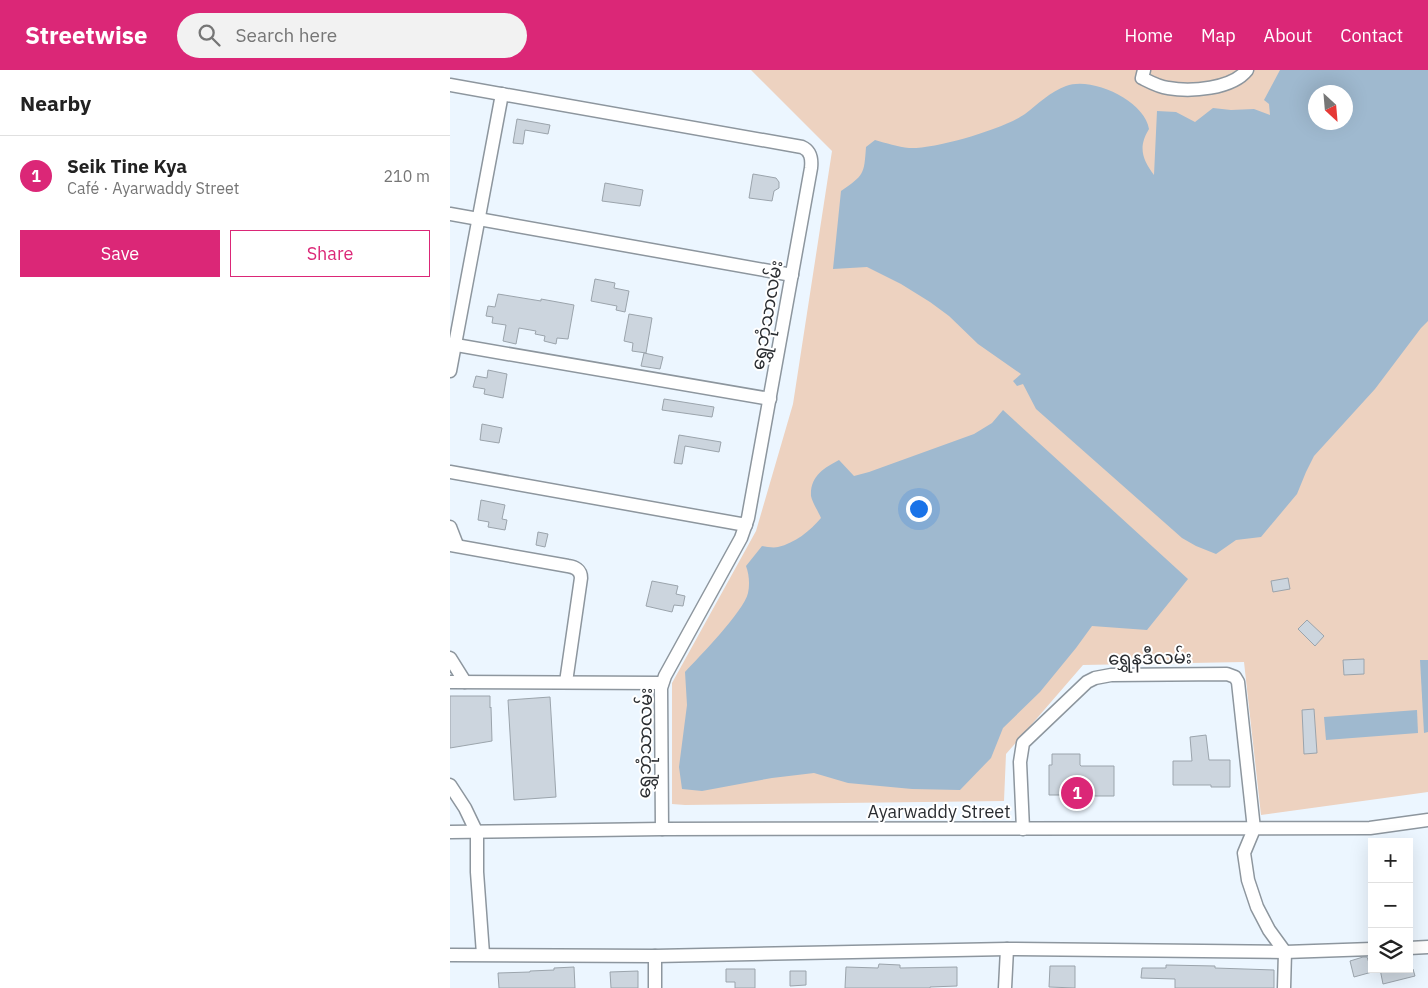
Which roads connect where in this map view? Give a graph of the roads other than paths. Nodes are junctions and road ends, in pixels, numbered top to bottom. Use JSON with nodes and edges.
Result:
{"nodes":[{"id":1,"x":1144,"y":70,"type":"edge"},
{"id":2,"x":1247,"y":70,"type":"edge"},
{"id":3,"x":450,"y":85,"type":"edge"},
{"id":4,"x":502,"y":94,"type":"junction"},
{"id":5,"x":450,"y":214,"type":"edge"},
{"id":6,"x":477,"y":219,"type":"junction"},
{"id":7,"x":792,"y":275,"type":"junction"},
{"id":8,"x":452,"y":344,"type":"edge"},
{"id":9,"x":450,"y":371,"type":"edge"},
{"id":10,"x":770,"y":399,"type":"junction"},
{"id":11,"x":450,"y":472,"type":"edge"},
{"id":12,"x":746,"y":525,"type":"junction"},
{"id":13,"x":450,"y":527,"type":"edge"},
{"id":14,"x":453,"y":545,"type":"edge"},
{"id":15,"x":450,"y":658,"type":"edge"},
{"id":16,"x":450,"y":682,"type":"edge"},
{"id":17,"x":465,"y":682,"type":"junction"},
{"id":18,"x":566,"y":682,"type":"junction"},
{"id":19,"x":662,"y":683,"type":"junction"},
{"id":20,"x":450,"y":785,"type":"edge"},
{"id":21,"x":1428,"y":820,"type":"edge"},
{"id":22,"x":662,"y":829,"type":"junction"},
{"id":23,"x":1023,"y":829,"type":"junction"},
{"id":24,"x":1254,"y":829,"type":"junction"},
{"id":25,"x":450,"y":832,"type":"edge"},
{"id":26,"x":477,"y":833,"type":"junction"},
{"id":27,"x":1428,"y":947,"type":"edge"},
{"id":28,"x":1413,"y":948,"type":"edge"},
{"id":29,"x":1007,"y":949,"type":"junction"},
{"id":30,"x":1368,"y":949,"type":"edge"},
{"id":31,"x":1285,"y":952,"type":"junction"},
{"id":32,"x":450,"y":954,"type":"edge"},
{"id":33,"x":483,"y":954,"type":"junction"},
{"id":34,"x":655,"y":956,"type":"junction"},
{"id":35,"x":655,"y":988,"type":"edge"},
{"id":36,"x":1005,"y":988,"type":"edge"},
{"id":37,"x":1284,"y":988,"type":"edge"}],
"edges":[{"from":1,"to":2,"type":"street"},
{"from":3,"to":4,"type":"street","name":"ရွှေဘုံသာလမ်း"},
{"from":4,"to":6,"type":"street"},
{"from":4,"to":7,"type":"street","name":"ရွှေဘုံသာလမ်း"},
{"from":5,"to":6,"type":"street"},
{"from":6,"to":7,"type":"street"},
{"from":6,"to":8,"type":"street"},
{"from":7,"to":10,"type":"street","name":"ရွှေဘုံသာလမ်း"},
{"from":8,"to":9,"type":"street"},
{"from":8,"to":10,"type":"street"},
{"from":10,"to":12,"type":"street","name":"ရွှေဘုံသာလမ်း"},
{"from":11,"to":12,"type":"street"},
{"from":12,"to":19,"type":"street","name":"ရွှေဘုံသာလမ်း"},
{"from":13,"to":14,"type":"street"},
{"from":14,"to":18,"type":"street"},
{"from":15,"to":17,"type":"street"},
{"from":16,"to":17,"type":"street"},
{"from":17,"to":18,"type":"street"},
{"from":18,"to":19,"type":"street"},
{"from":19,"to":22,"type":"street","name":"ရွှေဘုံသာလမ်း"},
{"from":20,"to":26,"type":"street"},
{"from":21,"to":24,"type":"street","name":"Ayarwaddy Street"},
{"from":22,"to":23,"type":"street","name":"Ayarwaddy Street"},
{"from":22,"to":26,"type":"street","name":"Ayarwaddy Street"},
{"from":23,"to":24,"type":"street","name":"Ayarwaddy Street"},
{"from":23,"to":24,"type":"street","name":"ရွှေနဒီလမ်း"},
{"from":24,"to":31,"type":"street"},
{"from":25,"to":26,"type":"street","name":"Ayarwaddy Street"},
{"from":26,"to":33,"type":"street"},
{"from":27,"to":28,"type":"street"},
{"from":29,"to":31,"type":"street"},
{"from":29,"to":34,"type":"street"},
{"from":29,"to":36,"type":"street"},
{"from":30,"to":31,"type":"street"},
{"from":31,"to":37,"type":"street"},
{"from":32,"to":33,"type":"street"},
{"from":33,"to":34,"type":"street"},
{"from":34,"to":35,"type":"street"}]}
